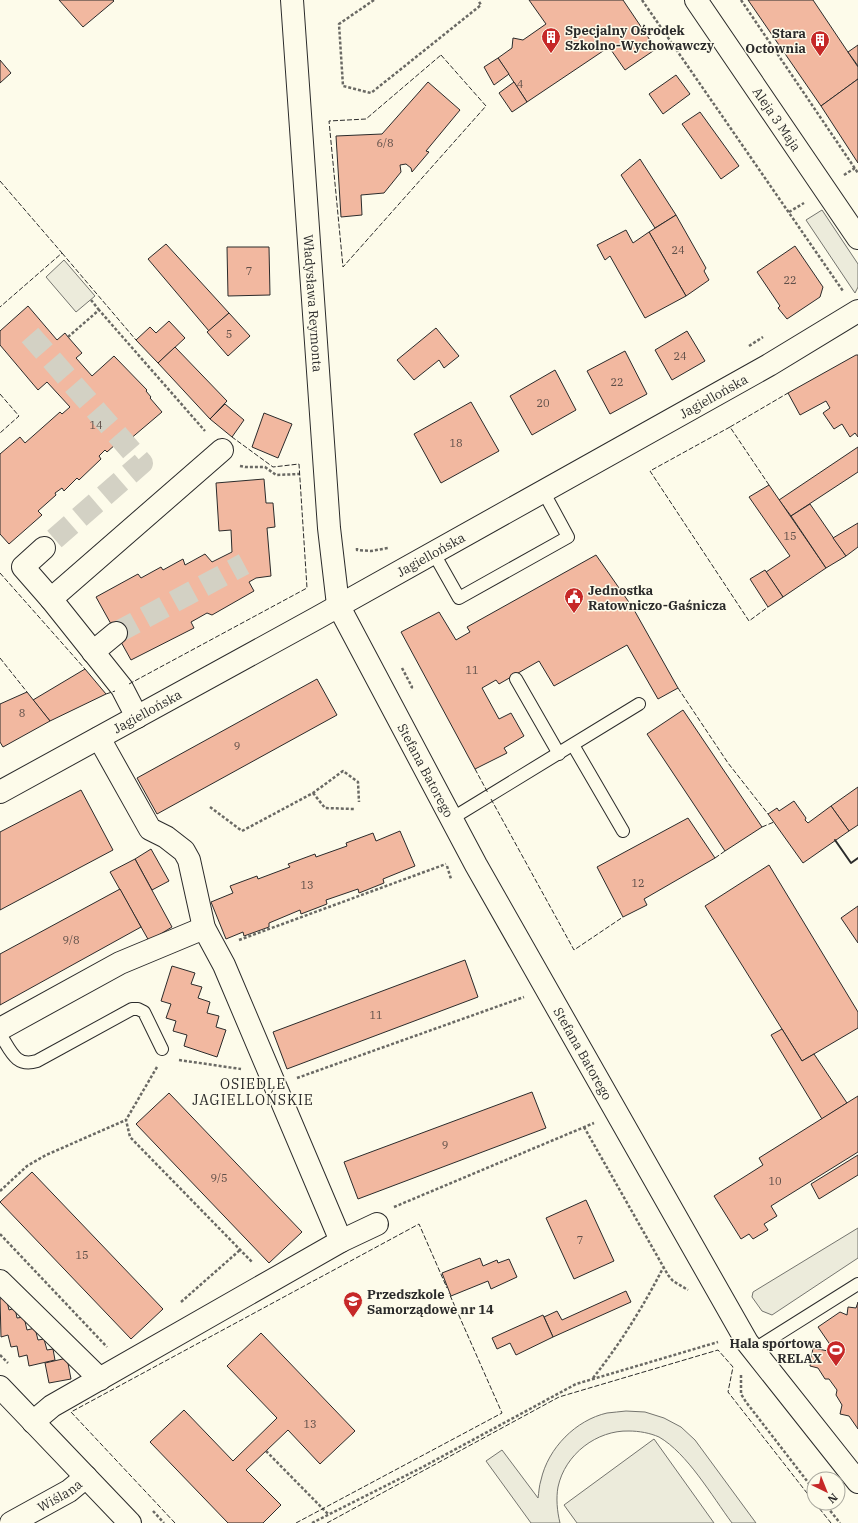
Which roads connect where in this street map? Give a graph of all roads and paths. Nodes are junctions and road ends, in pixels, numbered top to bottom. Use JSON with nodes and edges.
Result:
{"nodes":[{"id":1,"x":292,"y":0,"type":"edge"},
{"id":2,"x":374,"y":0,"type":"edge"},
{"id":3,"x":478,"y":0,"type":"edge"},
{"id":4,"x":642,"y":0,"type":"edge"},
{"id":5,"x":696,"y":0,"type":"edge"},
{"id":6,"x":741,"y":0,"type":"edge"},
{"id":7,"x":858,"y":173,"type":"edge"},
{"id":8,"x":806,"y":201,"type":"dead end"},
{"id":9,"x":789,"y":212,"type":"junction"},
{"id":10,"x":858,"y":238,"type":"edge"},
{"id":11,"x":843,"y":290,"type":"dead end"},
{"id":12,"x":91,"y":300,"type":"dead end"},
{"id":13,"x":99,"y":310,"type":"junction"},
{"id":14,"x":858,"y":311,"type":"edge"},
{"id":15,"x":68,"y":337,"type":"dead end"},
{"id":16,"x":222,"y":450,"type":"junction"},
{"id":17,"x":305,"y":474,"type":"dead end"},
{"id":18,"x":543,"y":491,"type":"junction"},
{"id":19,"x":394,"y":545,"type":"dead end"},
{"id":20,"x":44,"y":548,"type":"tunnel mouth"},
{"id":21,"x":357,"y":550,"type":"dead end"},
{"id":22,"x":433,"y":552,"type":"junction"},
{"id":23,"x":51,"y":599,"type":"junction"},
{"id":24,"x":338,"y":605,"type":"junction"},
{"id":25,"x":116,"y":633,"type":"tunnel mouth"},
{"id":26,"x":93,"y":652,"type":"junction"},
{"id":27,"x":516,"y":679,"type":"dead end"},
{"id":28,"x":639,"y":704,"type":"dead end"},
{"id":29,"x":137,"y":717,"type":"junction"},
{"id":30,"x":99,"y":738,"type":"junction"},
{"id":31,"x":573,"y":745,"type":"junction"},
{"id":32,"x":559,"y":754,"type":"junction"},
{"id":33,"x":0,"y":792,"type":"edge"},
{"id":34,"x":313,"y":793,"type":"junction"},
{"id":35,"x":359,"y":802,"type":"dead end"},
{"id":36,"x":210,"y":806,"type":"dead end"},
{"id":37,"x":354,"y":809,"type":"dead end"},
{"id":38,"x":451,"y":819,"type":"junction"},
{"id":39,"x":623,"y":831,"type":"dead end"},
{"id":40,"x":446,"y":864,"type":"dead end"},
{"id":41,"x":204,"y":928,"type":"junction"},
{"id":42,"x":237,"y":941,"type":"dead end"},
{"id":43,"x":546,"y":990,"type":"junction"},
{"id":44,"x":0,"y":1029,"type":"edge"},
{"id":45,"x":0,"y":1034,"type":"edge"},
{"id":46,"x":162,"y":1048,"type":"dead end"},
{"id":47,"x":178,"y":1060,"type":"dead end"},
{"id":48,"x":159,"y":1064,"type":"dead end"},
{"id":49,"x":273,"y":1080,"type":"junction"},
{"id":50,"x":617,"y":1114,"type":"junction"},
{"id":51,"x":126,"y":1120,"type":"junction"},
{"id":52,"x":584,"y":1127,"type":"junction"},
{"id":53,"x":0,"y":1191,"type":"edge"},
{"id":54,"x":392,"y":1207,"type":"dead end"},
{"id":55,"x":377,"y":1224,"type":"dead end"},
{"id":56,"x":0,"y":1234,"type":"edge"},
{"id":57,"x":341,"y":1241,"type":"junction"},
{"id":58,"x":240,"y":1250,"type":"junction"},
{"id":59,"x":258,"y":1267,"type":"dead end"},
{"id":60,"x":663,"y":1268,"type":"junction"},
{"id":61,"x":0,"y":1280,"type":"edge"},
{"id":62,"x":858,"y":1284,"type":"edge"},
{"id":63,"x":692,"y":1292,"type":"dead end"},
{"id":64,"x":176,"y":1307,"type":"dead end"},
{"id":65,"x":725,"y":1340,"type":"dead end"},
{"id":66,"x":108,"y":1348,"type":"dead end"},
{"id":67,"x":753,"y":1350,"type":"junction"},
{"id":68,"x":742,"y":1368,"type":"dead end"},
{"id":69,"x":100,"y":1379,"type":"junction"},
{"id":70,"x":592,"y":1379,"type":"junction"},
{"id":71,"x":0,"y":1387,"type":"edge"},
{"id":72,"x":34,"y":1422,"type":"junction"},
{"id":73,"x":266,"y":1451,"type":"dead end"},
{"id":74,"x":86,"y":1477,"type":"junction"},
{"id":75,"x":806,"y":1480,"type":"edge"},
{"id":76,"x":858,"y":1482,"type":"edge"},
{"id":77,"x":830,"y":1511,"type":"edge"},
{"id":78,"x":329,"y":1515,"type":"junction"},
{"id":79,"x":11,"y":1523,"type":"edge"},
{"id":80,"x":130,"y":1523,"type":"edge"},
{"id":81,"x":312,"y":1523,"type":"edge"},
{"id":82,"x":840,"y":1523,"type":"edge"}],
"edges":[{"from":1,"to":24,"type":"street","name":"Władysława Reymonta"},
{"from":2,"to":3,"type":"path"},
{"from":4,"to":9,"type":"path"},
{"from":5,"to":10,"type":"street","name":"Aleja 3 Maja"},
{"from":6,"to":7,"type":"path"},
{"from":8,"to":9,"type":"path"},
{"from":9,"to":11,"type":"path"},
{"from":12,"to":13,"type":"path"},
{"from":13,"to":15,"type":"path"},
{"from":13,"to":16,"type":"path"},
{"from":14,"to":18,"type":"street","name":"Jagiellońska"},
{"from":16,"to":17,"type":"path"},
{"from":16,"to":23,"type":"street"},
{"from":18,"to":22,"type":"street","name":"Jagiellońska"},
{"from":18,"to":22,"type":"lane"},
{"from":19,"to":21,"type":"path"},
{"from":20,"to":23,"type":"street"},
{"from":22,"to":24,"type":"street","name":"Jagiellońska"},
{"from":23,"to":26,"type":"street"},
{"from":24,"to":29,"type":"street","name":"Jagiellońska"},
{"from":24,"to":38,"type":"street","name":"Stefana Batorego"},
{"from":25,"to":26,"type":"street"},
{"from":26,"to":29,"type":"street"},
{"from":27,"to":32,"type":"lane"},
{"from":28,"to":31,"type":"lane"},
{"from":29,"to":30,"type":"street","name":"Jagiellońska"},
{"from":30,"to":33,"type":"street","name":"Jagiellońska"},
{"from":30,"to":41,"type":"street"},
{"from":31,"to":32,"type":"lane"},
{"from":31,"to":39,"type":"lane"},
{"from":32,"to":38,"type":"lane"},
{"from":34,"to":35,"type":"path"},
{"from":34,"to":36,"type":"path"},
{"from":34,"to":37,"type":"path"},
{"from":38,"to":43,"type":"street","name":"Stefana Batorego"},
{"from":40,"to":42,"type":"path"},
{"from":41,"to":44,"type":"street"},
{"from":41,"to":49,"type":"street"},
{"from":43,"to":49,"type":"path"},
{"from":43,"to":50,"type":"street","name":"Stefana Batorego"},
{"from":45,"to":46,"type":"lane"},
{"from":47,"to":49,"type":"path"},
{"from":48,"to":51,"type":"path"},
{"from":49,"to":57,"type":"street"},
{"from":50,"to":52,"type":"path"},
{"from":50,"to":67,"type":"street","name":"Stefana Batorego"},
{"from":51,"to":53,"type":"path"},
{"from":51,"to":58,"type":"path"},
{"from":52,"to":54,"type":"path"},
{"from":52,"to":60,"type":"path"},
{"from":55,"to":57,"type":"street"},
{"from":56,"to":66,"type":"path"},
{"from":57,"to":69,"type":"street"},
{"from":58,"to":59,"type":"path"},
{"from":58,"to":64,"type":"path"},
{"from":60,"to":63,"type":"path"},
{"from":60,"to":70,"type":"path"},
{"from":61,"to":69,"type":"street"},
{"from":62,"to":67,"type":"lane"},
{"from":65,"to":70,"type":"path"},
{"from":67,"to":76,"type":"street","name":"Stefana Batorego"},
{"from":68,"to":75,"type":"path"},
{"from":69,"to":72,"type":"street"},
{"from":70,"to":78,"type":"path"},
{"from":71,"to":72,"type":"street"},
{"from":72,"to":74,"type":"street"},
{"from":73,"to":78,"type":"path"},
{"from":74,"to":79,"type":"street","name":"Wiślana"},
{"from":74,"to":80,"type":"street"},
{"from":77,"to":82,"type":"path"},
{"from":78,"to":81,"type":"path"}]}
